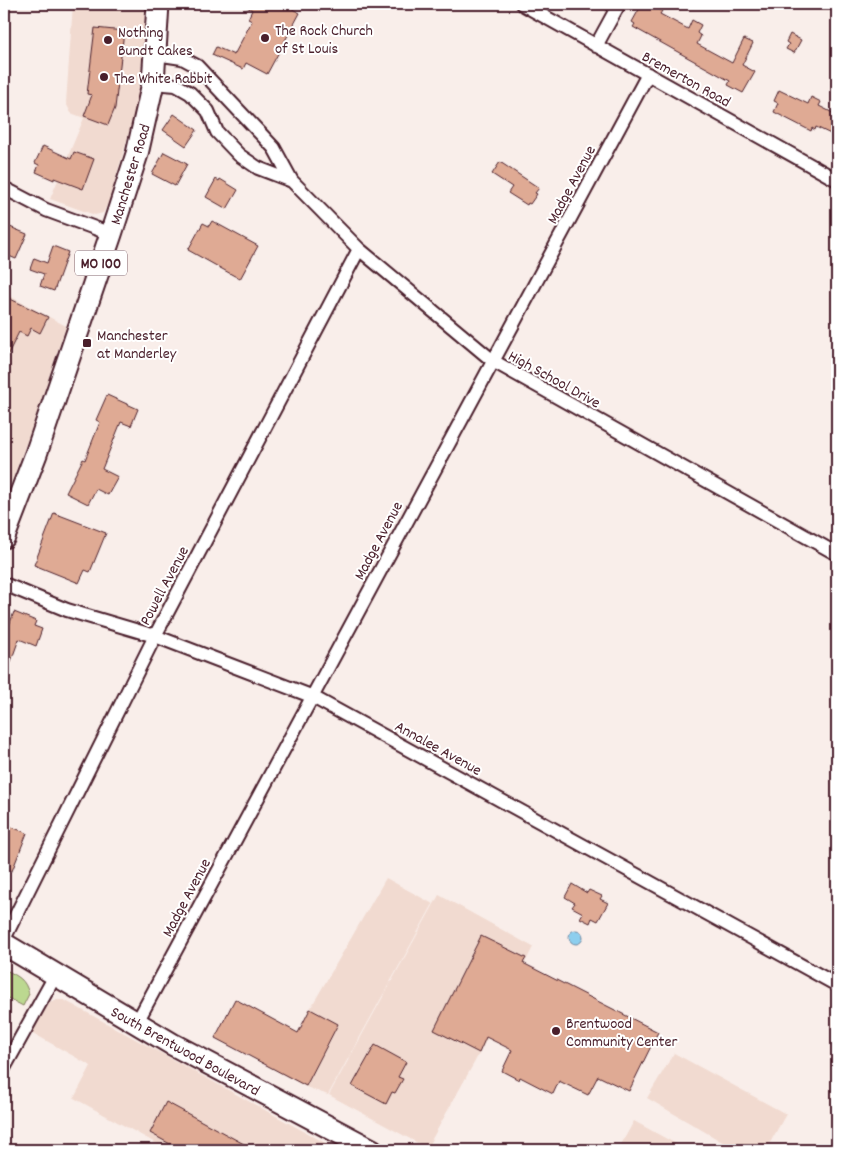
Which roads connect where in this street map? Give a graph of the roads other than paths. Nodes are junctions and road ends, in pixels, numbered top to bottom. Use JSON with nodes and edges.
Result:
{"nodes":[{"id":1,"x":158,"y":4,"type":"edge"},
{"id":2,"x":522,"y":4,"type":"edge"},
{"id":3,"x":619,"y":4,"type":"edge"},
{"id":4,"x":596,"y":46,"type":"junction"},
{"id":5,"x":156,"y":54,"type":"junction"},
{"id":6,"x":648,"y":74,"type":"junction"},
{"id":7,"x":153,"y":82,"type":"junction"},
{"id":8,"x":837,"y":180,"type":"edge"},
{"id":9,"x":292,"y":181,"type":"junction"},
{"id":10,"x":4,"y":188,"type":"edge"},
{"id":11,"x":111,"y":234,"type":"junction"},
{"id":12,"x":359,"y":249,"type":"junction"},
{"id":13,"x":493,"y":361,"type":"junction"},
{"id":14,"x":4,"y":537,"type":"edge"},
{"id":15,"x":837,"y":554,"type":"edge"},
{"id":16,"x":4,"y":584,"type":"edge"},
{"id":17,"x":155,"y":636,"type":"junction"},
{"id":18,"x":312,"y":696,"type":"junction"},
{"id":19,"x":4,"y":939,"type":"edge"},
{"id":20,"x":4,"y":944,"type":"edge"},
{"id":21,"x":56,"y":976,"type":"junction"},
{"id":22,"x":837,"y":985,"type":"edge"},
{"id":23,"x":137,"y":1022,"type":"junction"},
{"id":24,"x":4,"y":1068,"type":"edge"},
{"id":25,"x":372,"y":1150,"type":"edge"}],
"edges":[{"from":1,"to":5,"type":"main road","name":"Manchester Road","number":"MO 100"},
{"from":2,"to":4,"type":"street","name":"Bremerton Road"},
{"from":3,"to":4,"type":"street"},
{"from":4,"to":6,"type":"street","name":"Bremerton Road"},
{"from":5,"to":7,"type":"main road","name":"Manchester Road","number":"MO 100"},
{"from":5,"to":9,"type":"street","name":"High School Drive"},
{"from":6,"to":8,"type":"street","name":"Bremerton Road"},
{"from":6,"to":13,"type":"street","name":"Madge Avenue"},
{"from":7,"to":9,"type":"street","name":"High School Drive"},
{"from":7,"to":11,"type":"main road","name":"Manchester Road","number":"MO 100"},
{"from":9,"to":12,"type":"street","name":"High School Drive"},
{"from":10,"to":11,"type":"street"},
{"from":11,"to":14,"type":"main road","name":"Manchester Road","number":"MO 100"},
{"from":12,"to":13,"type":"street","name":"High School Drive"},
{"from":12,"to":17,"type":"street","name":"Powell Avenue"},
{"from":13,"to":15,"type":"street","name":"High School Drive"},
{"from":13,"to":18,"type":"street","name":"Madge Avenue"},
{"from":16,"to":17,"type":"street","name":"Annalee Avenue"},
{"from":17,"to":18,"type":"street","name":"Annalee Avenue"},
{"from":17,"to":19,"type":"street","name":"Powell Avenue"},
{"from":18,"to":22,"type":"street","name":"Annalee Avenue"},
{"from":18,"to":23,"type":"street","name":"Madge Avenue"},
{"from":20,"to":21,"type":"main road","name":"South Brentwood Boulevard"},
{"from":21,"to":23,"type":"main road","name":"South Brentwood Boulevard"},
{"from":21,"to":24,"type":"street"},
{"from":23,"to":25,"type":"main road","name":"South Brentwood Boulevard"}]}
